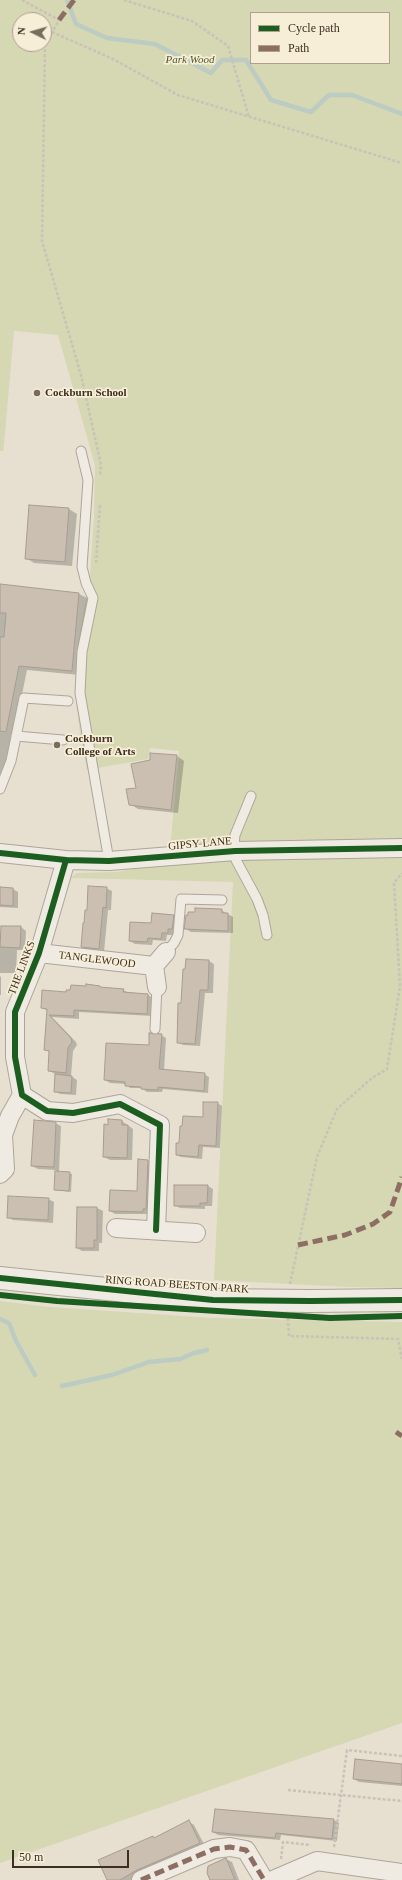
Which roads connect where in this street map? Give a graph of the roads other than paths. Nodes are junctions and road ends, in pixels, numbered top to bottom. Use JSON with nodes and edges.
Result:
{"nodes":[{"id":1,"x":81,"y":451,"type":"dead end"},
{"id":2,"x":68,"y":701,"type":"dead end"},
{"id":3,"x":16,"y":736,"type":"junction"},
{"id":4,"x":63,"y":740,"type":"dead end"},
{"id":5,"x":0,"y":789,"type":"edge"},
{"id":6,"x":251,"y":796,"type":"dead end"},
{"id":7,"x":402,"y":848,"type":"edge"},
{"id":8,"x":237,"y":851,"type":"junction"},
{"id":9,"x":0,"y":853,"type":"edge"},
{"id":10,"x":66,"y":860,"type":"junction"},
{"id":11,"x":109,"y":861,"type":"junction"},
{"id":12,"x":222,"y":900,"type":"dead end"},
{"id":13,"x":267,"y":935,"type":"dead end"},
{"id":14,"x":166,"y":952,"type":"joint"},
{"id":15,"x":40,"y":953,"type":"junction"},
{"id":16,"x":154,"y":966,"type":"junction"},
{"id":17,"x":157,"y":987,"type":"joint"},
{"id":18,"x":155,"y":1029,"type":"dead end"},
{"id":19,"x":22,"y":1095,"type":"junction"},
{"id":20,"x":8,"y":1172,"type":"edge"},
{"id":21,"x":116,"y":1228,"type":"dead end"},
{"id":22,"x":156,"y":1230,"type":"junction"},
{"id":23,"x":196,"y":1233,"type":"dead end"},
{"id":24,"x":0,"y":1278,"type":"edge"},
{"id":25,"x":402,"y":1300,"type":"edge"},
{"id":26,"x":402,"y":1872,"type":"edge"},
{"id":27,"x":141,"y":1880,"type":"edge"},
{"id":28,"x":264,"y":1880,"type":"edge"},
{"id":29,"x":274,"y":1880,"type":"edge"}],
"edges":[{"from":1,"to":11,"type":"lane"},
{"from":2,"to":3,"type":"lane"},
{"from":3,"to":4,"type":"lane"},
{"from":3,"to":5,"type":"lane"},
{"from":6,"to":8,"type":"lane"},
{"from":7,"to":8,"type":"street","name":"GIPSY LANE"},
{"from":8,"to":11,"type":"street","name":"GIPSY LANE"},
{"from":8,"to":13,"type":"lane"},
{"from":9,"to":10,"type":"street","name":"GIPSY LANE"},
{"from":10,"to":11,"type":"street","name":"GIPSY LANE"},
{"from":10,"to":15,"type":"street","name":"THE LINKS"},
{"from":12,"to":14,"type":"lane"},
{"from":14,"to":16,"type":"street"},
{"from":15,"to":16,"type":"street","name":"TANGLEWOOD"},
{"from":15,"to":19,"type":"street","name":"THE LINKS"},
{"from":16,"to":17,"type":"street"},
{"from":17,"to":18,"type":"lane"},
{"from":19,"to":20,"type":"street"},
{"from":19,"to":22,"type":"street"},
{"from":21,"to":22,"type":"street"},
{"from":22,"to":23,"type":"street"},
{"from":24,"to":25,"type":"street","name":"RING ROAD BEESTON PARK"},
{"from":26,"to":29,"type":"street"},
{"from":27,"to":28,"type":"street"}]}
